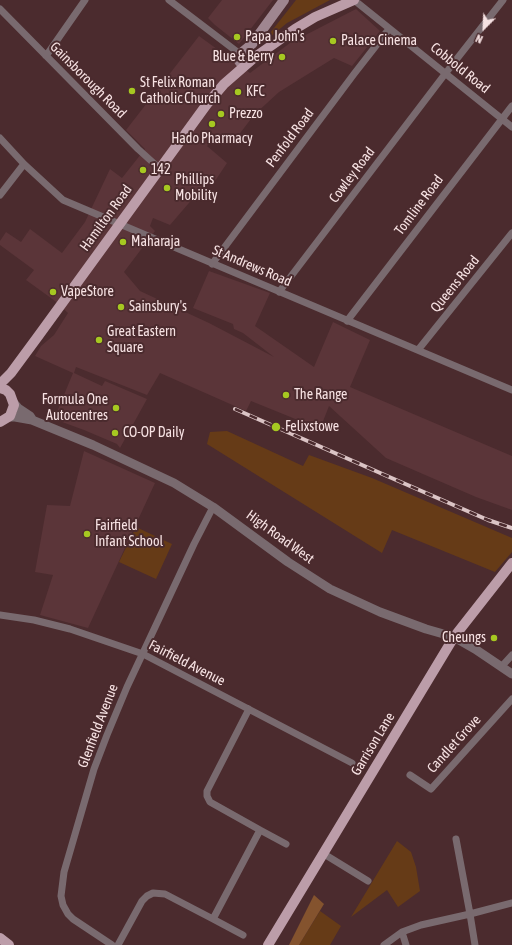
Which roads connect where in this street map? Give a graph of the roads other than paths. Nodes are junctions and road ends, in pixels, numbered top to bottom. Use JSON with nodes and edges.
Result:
{"nodes":[{"id":1,"x":85,"y":0,"type":"edge"},
{"id":2,"x":169,"y":0,"type":"edge"},
{"id":3,"x":284,"y":0,"type":"edge"},
{"id":4,"x":354,"y":0,"type":"edge"},
{"id":5,"x":503,"y":0,"type":"edge"},
{"id":6,"x":0,"y":9,"type":"edge"},
{"id":7,"x":389,"y":28,"type":"junction"},
{"id":8,"x":240,"y":54,"type":"junction"},
{"id":9,"x":46,"y":56,"type":"junction"},
{"id":10,"x":243,"y":66,"type":"junction"},
{"id":11,"x":445,"y":74,"type":"junction"},
{"id":12,"x":512,"y":106,"type":"edge"},
{"id":13,"x":502,"y":119,"type":"junction"},
{"id":14,"x":512,"y":127,"type":"edge"},
{"id":15,"x":0,"y":138,"type":"edge"},
{"id":16,"x":24,"y":164,"type":"junction"},
{"id":17,"x":159,"y":168,"type":"junction"},
{"id":18,"x":0,"y":195,"type":"edge"},
{"id":19,"x":118,"y":224,"type":"junction"},
{"id":20,"x":512,"y":233,"type":"edge"},
{"id":21,"x":212,"y":264,"type":"junction"},
{"id":22,"x":279,"y":292,"type":"junction"},
{"id":23,"x":347,"y":321,"type":"junction"},
{"id":24,"x":418,"y":350,"type":"junction"},
{"id":25,"x":11,"y":373,"type":"junction"},
{"id":26,"x":0,"y":384,"type":"edge"},
{"id":27,"x":0,"y":388,"type":"edge"},
{"id":28,"x":512,"y":389,"type":"edge"},
{"id":29,"x":12,"y":398,"type":"junction"},
{"id":30,"x":4,"y":420,"type":"edge"},
{"id":31,"x":32,"y":420,"type":"junction"},
{"id":32,"x":213,"y":507,"type":"junction"},
{"id":33,"x":512,"y":563,"type":"edge"},
{"id":34,"x":0,"y":615,"type":"edge"},
{"id":35,"x":454,"y":637,"type":"junction"},
{"id":36,"x":142,"y":654,"type":"junction"},
{"id":37,"x":512,"y":655,"type":"edge"},
{"id":38,"x":502,"y":666,"type":"junction"},
{"id":39,"x":512,"y":674,"type":"edge"},
{"id":40,"x":512,"y":699,"type":"edge"},
{"id":41,"x":249,"y":709,"type":"junction"},
{"id":42,"x":352,"y":763,"type":"dead end"},
{"id":43,"x":410,"y":775,"type":"dead end"},
{"id":44,"x":260,"y":830,"type":"junction"},
{"id":45,"x":456,"y":839,"type":"dead end"},
{"id":46,"x":286,"y":844,"type":"dead end"},
{"id":47,"x":324,"y":854,"type":"junction"},
{"id":48,"x":368,"y":881,"type":"dead end"},
{"id":49,"x":512,"y":903,"type":"edge"},
{"id":50,"x":470,"y":914,"type":"junction"},
{"id":51,"x":213,"y":919,"type":"junction"},
{"id":52,"x":402,"y":932,"type":"junction"},
{"id":53,"x":243,"y":935,"type":"dead end"},
{"id":54,"x":0,"y":938,"type":"edge"},
{"id":55,"x":9,"y":945,"type":"edge"},
{"id":56,"x":112,"y":945,"type":"edge"},
{"id":57,"x":118,"y":945,"type":"edge"},
{"id":58,"x":268,"y":945,"type":"edge"},
{"id":59,"x":384,"y":945,"type":"edge"},
{"id":60,"x":406,"y":945,"type":"edge"},
{"id":61,"x":476,"y":945,"type":"edge"}],
"edges":[{"from":1,"to":9,"type":"street"},
{"from":2,"to":8,"type":"street"},
{"from":3,"to":8,"type":"main road"},
{"from":4,"to":7,"type":"street","name":"Cobbold Road"},
{"from":4,"to":10,"type":"main road","name":"Hamilton Road"},
{"from":5,"to":11,"type":"street","name":"Cowley Road"},
{"from":6,"to":9,"type":"street","name":"Gainsborough Road"},
{"from":7,"to":11,"type":"street","name":"Cobbold Road"},
{"from":7,"to":21,"type":"street","name":"Penfold Road"},
{"from":8,"to":10,"type":"main road"},
{"from":9,"to":17,"type":"street","name":"Gainsborough Road"},
{"from":10,"to":17,"type":"main road","name":"Hamilton Road"},
{"from":11,"to":13,"type":"street","name":"Cobbold Road"},
{"from":11,"to":22,"type":"street","name":"Cowley Road"},
{"from":12,"to":13,"type":"street","name":"Tomline Road"},
{"from":13,"to":14,"type":"street","name":"Cobbold Road"},
{"from":13,"to":23,"type":"street","name":"Tomline Road"},
{"from":15,"to":16,"type":"street","name":"St Andrews Road"},
{"from":16,"to":18,"type":"street"},
{"from":16,"to":19,"type":"street","name":"St Andrews Road"},
{"from":17,"to":19,"type":"main road","name":"Hamilton Road"},
{"from":19,"to":21,"type":"street","name":"St Andrews Road"},
{"from":19,"to":25,"type":"main road","name":"Hamilton Road"},
{"from":20,"to":24,"type":"street","name":"Queens Road"},
{"from":21,"to":22,"type":"street","name":"St Andrews Road"},
{"from":22,"to":23,"type":"street","name":"St Andrews Road"},
{"from":23,"to":24,"type":"street","name":"St Andrews Road"},
{"from":24,"to":28,"type":"street","name":"St Andrews Road"},
{"from":25,"to":26,"type":"main road","name":"Hamilton Road"},
{"from":25,"to":29,"type":"main road"},
{"from":27,"to":29,"type":"main road"},
{"from":29,"to":30,"type":"main road"},
{"from":29,"to":31,"type":"street","name":"High Road West"},
{"from":30,"to":31,"type":"street","name":"High Road West"},
{"from":31,"to":32,"type":"street","name":"High Road West"},
{"from":32,"to":35,"type":"street","name":"High Road West"},
{"from":32,"to":36,"type":"street","name":"Glenfield Avenue"},
{"from":33,"to":35,"type":"main road","name":"Garrison Lane"},
{"from":34,"to":36,"type":"street","name":"Fairfield Avenue"},
{"from":35,"to":38,"type":"street","name":"High Road West"},
{"from":35,"to":47,"type":"main road","name":"Garrison Lane"},
{"from":36,"to":41,"type":"street","name":"Fairfield Avenue"},
{"from":36,"to":56,"type":"street","name":"Glenfield Avenue"},
{"from":37,"to":38,"type":"street"},
{"from":38,"to":39,"type":"street","name":"High Road West"},
{"from":40,"to":43,"type":"street","name":"Candlet Grove"},
{"from":41,"to":42,"type":"street","name":"Fairfield Avenue"},
{"from":41,"to":44,"type":"street"},
{"from":44,"to":46,"type":"street"},
{"from":44,"to":51,"type":"street"},
{"from":45,"to":50,"type":"street"},
{"from":47,"to":48,"type":"street"},
{"from":47,"to":58,"type":"main road","name":"Garrison Lane"},
{"from":49,"to":50,"type":"street"},
{"from":50,"to":52,"type":"street"},
{"from":50,"to":61,"type":"street"},
{"from":51,"to":53,"type":"street"},
{"from":51,"to":57,"type":"street"},
{"from":52,"to":59,"type":"street"},
{"from":52,"to":60,"type":"street"},
{"from":54,"to":55,"type":"main road"}]}
